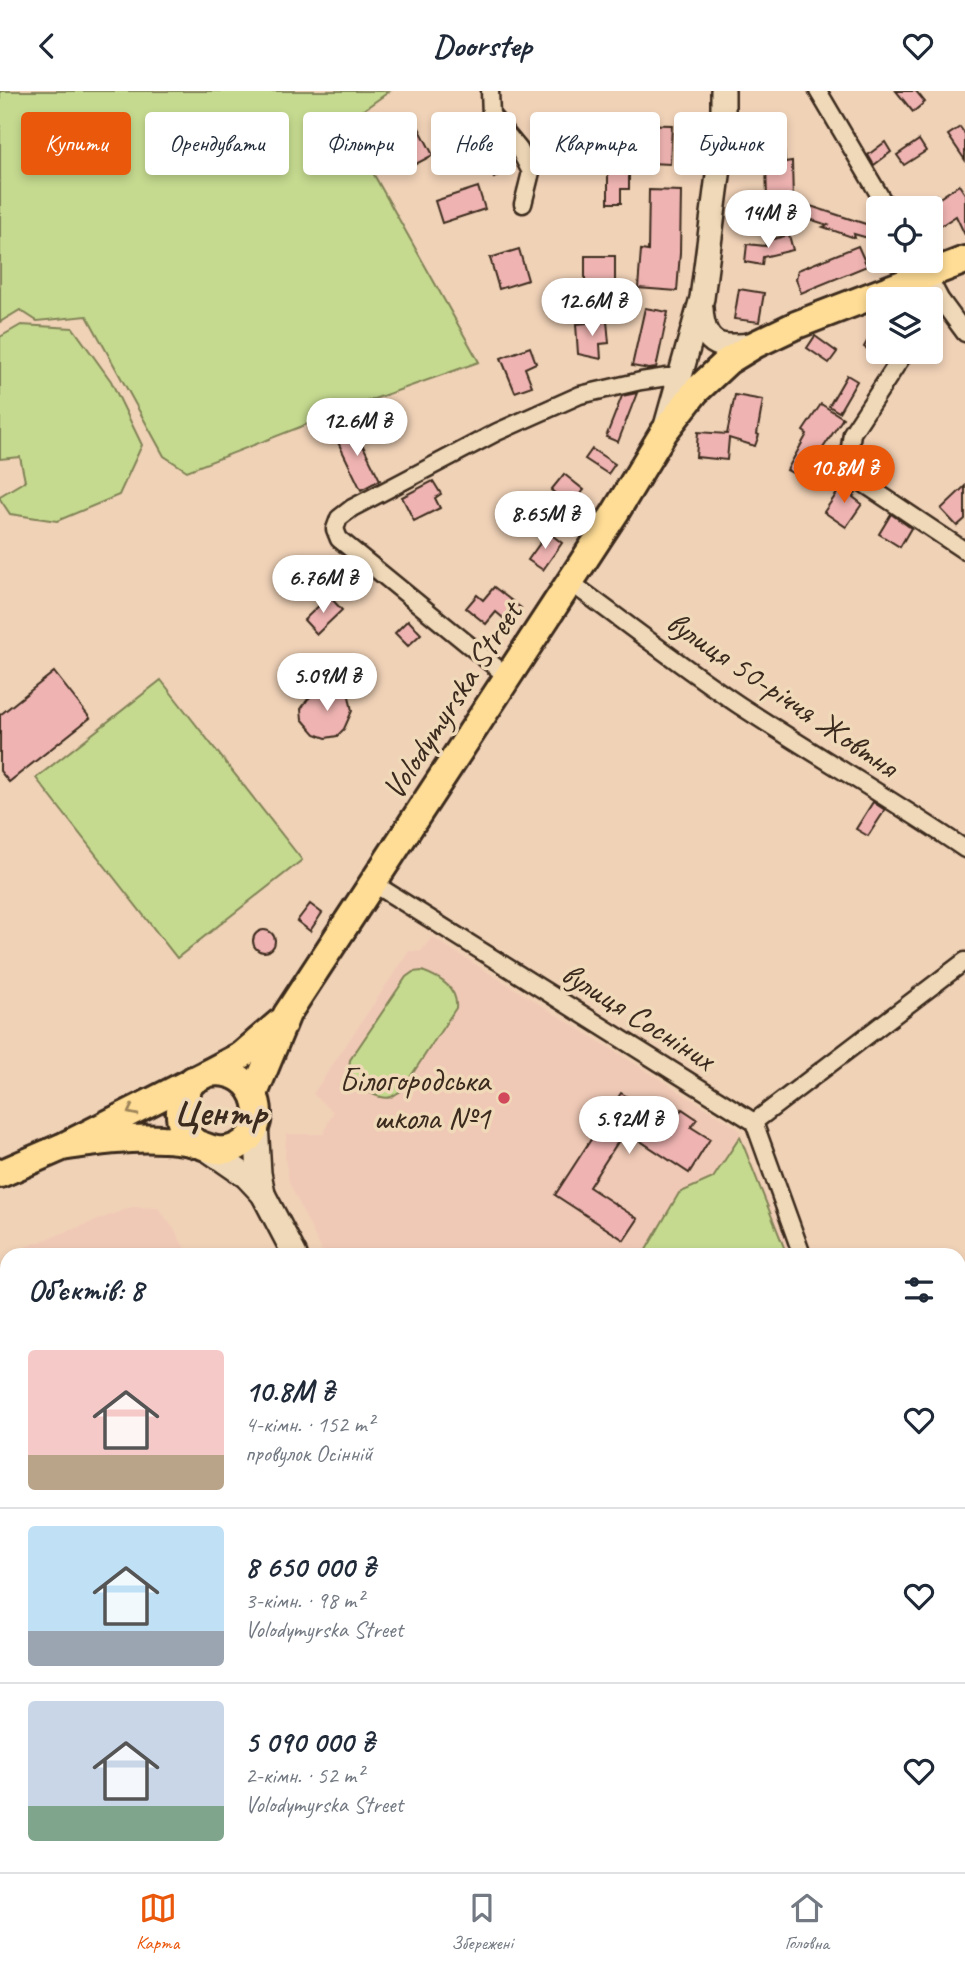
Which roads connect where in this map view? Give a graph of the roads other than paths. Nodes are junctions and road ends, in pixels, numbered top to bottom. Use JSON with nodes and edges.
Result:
{"nodes":[{"id":1,"x":490,"y":91,"type":"edge"},
{"id":2,"x":723,"y":91,"type":"edge"},
{"id":3,"x":818,"y":91,"type":"edge"},
{"id":4,"x":880,"y":196,"type":"edge"},
{"id":5,"x":523,"y":204,"type":"dead end"},
{"id":6,"x":965,"y":260,"type":"edge"},
{"id":7,"x":943,"y":264,"type":"edge"},
{"id":8,"x":911,"y":273,"type":"edge"},
{"id":9,"x":701,"y":302,"type":"junction"},
{"id":10,"x":943,"y":312,"type":"edge"},
{"id":11,"x":965,"y":333,"type":"edge"},
{"id":12,"x":756,"y":344,"type":"junction"},
{"id":13,"x":897,"y":364,"type":"edge"},
{"id":14,"x":680,"y":377,"type":"junction"},
{"id":15,"x":664,"y":432,"type":"junction"},
{"id":16,"x":965,"y":551,"type":"edge"},
{"id":17,"x":570,"y":582,"type":"junction"},
{"id":18,"x":508,"y":677,"type":"junction"},
{"id":19,"x":965,"y":849,"type":"edge"},
{"id":20,"x":373,"y":883,"type":"junction"},
{"id":21,"x":965,"y":961,"type":"edge"},
{"id":22,"x":287,"y":1014,"type":"junction"},
{"id":23,"x":200,"y":1077,"type":"junction"},
{"id":24,"x":254,"y":1094,"type":"junction"},
{"id":25,"x":754,"y":1122,"type":"junction"},
{"id":26,"x":256,"y":1123,"type":"junction"},
{"id":27,"x":201,"y":1146,"type":"junction"},
{"id":28,"x":62,"y":1147,"type":"junction"},
{"id":29,"x":0,"y":1174,"type":"edge"},
{"id":30,"x":263,"y":1194,"type":"junction"},
{"id":31,"x":291,"y":1248,"type":"edge"},
{"id":32,"x":799,"y":1248,"type":"edge"}],
"edges":[{"from":1,"to":5,"type":"street"},
{"from":2,"to":9,"type":"street","name":"Volodymyrska Street"},
{"from":3,"to":4,"type":"street"},
{"from":6,"to":7,"type":"main road"},
{"from":8,"to":12,"type":"main road"},
{"from":9,"to":12,"type":"street"},
{"from":9,"to":14,"type":"street","name":"Volodymyrska Street"},
{"from":10,"to":11,"type":"street"},
{"from":12,"to":15,"type":"main road"},
{"from":13,"to":16,"type":"street"},
{"from":14,"to":15,"type":"street","name":"Volodymyrska Street"},
{"from":14,"to":18,"type":"street"},
{"from":15,"to":17,"type":"main road","name":"Volodymyrska Street"},
{"from":17,"to":18,"type":"main road","name":"Volodymyrska Street"},
{"from":17,"to":19,"type":"street","name":"вулиця 50-річчя Жовтня"},
{"from":18,"to":20,"type":"main road","name":"Volodymyrska Street"},
{"from":20,"to":22,"type":"main road","name":"Volodymyrska Street"},
{"from":20,"to":25,"type":"street","name":"вулиця Сосніних"},
{"from":21,"to":25,"type":"street"},
{"from":22,"to":23,"type":"main road","name":"Volodymyrska Street"},
{"from":22,"to":24,"type":"main road","name":"Volodymyrska Street"},
{"from":23,"to":24,"type":"main road"},
{"from":23,"to":27,"type":"main road"},
{"from":23,"to":28,"type":"main road","name":"Volodymyrska Street","one_way":true},
{"from":24,"to":26,"type":"main road"},
{"from":25,"to":32,"type":"street"},
{"from":26,"to":27,"type":"main road"},
{"from":26,"to":30,"type":"street"},
{"from":27,"to":28,"type":"main road"},
{"from":27,"to":30,"type":"street"},
{"from":28,"to":29,"type":"main road"},
{"from":30,"to":31,"type":"street"}]}
